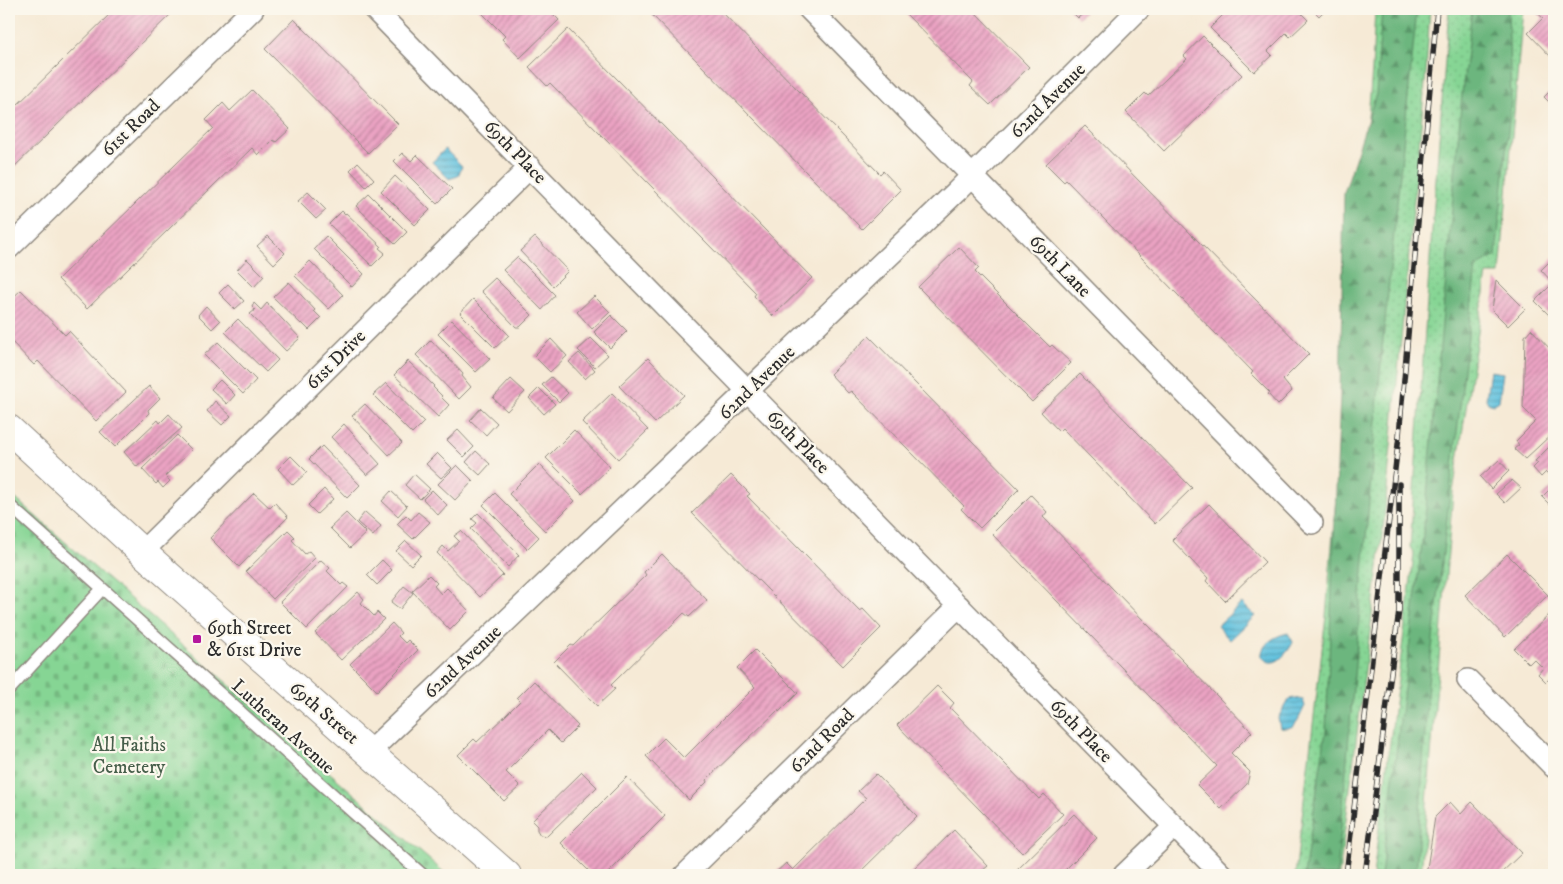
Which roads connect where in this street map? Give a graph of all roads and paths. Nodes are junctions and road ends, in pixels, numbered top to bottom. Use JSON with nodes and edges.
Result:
{"nodes":[{"id":1,"x":253,"y":9,"type":"edge"},
{"id":2,"x":374,"y":9,"type":"edge"},
{"id":3,"x":809,"y":9,"type":"edge"},
{"id":4,"x":1140,"y":9,"type":"edge"},
{"id":5,"x":530,"y":167,"type":"junction"},
{"id":6,"x":973,"y":176,"type":"junction"},
{"id":7,"x":9,"y":248,"type":"edge"},
{"id":8,"x":748,"y":391,"type":"junction"},
{"id":9,"x":9,"y":429,"type":"edge"},
{"id":10,"x":9,"y":505,"type":"edge"},
{"id":11,"x":1312,"y":523,"type":"dead end"},
{"id":12,"x":142,"y":552,"type":"junction"},
{"id":13,"x":102,"y":589,"type":"junction"},
{"id":14,"x":959,"y":606,"type":"junction"},
{"id":15,"x":1468,"y":680,"type":"dead end"},
{"id":16,"x":9,"y":690,"type":"edge"},
{"id":17,"x":369,"y":752,"type":"junction"},
{"id":18,"x":1554,"y":768,"type":"edge"},
{"id":19,"x":1174,"y":826,"type":"junction"},
{"id":20,"x":422,"y":875,"type":"edge"},
{"id":21,"x":507,"y":875,"type":"edge"},
{"id":22,"x":685,"y":875,"type":"edge"},
{"id":23,"x":1124,"y":875,"type":"edge"},
{"id":24,"x":1222,"y":875,"type":"edge"}],
"edges":[{"from":1,"to":7,"type":"street","name":"61st Road"},
{"from":2,"to":5,"type":"street","name":"69th Place"},
{"from":3,"to":6,"type":"street","name":"69th Lane"},
{"from":4,"to":6,"type":"street","name":"62nd Avenue"},
{"from":5,"to":8,"type":"street","name":"69th Place"},
{"from":5,"to":12,"type":"street","name":"61st Drive"},
{"from":6,"to":8,"type":"street","name":"62nd Avenue"},
{"from":6,"to":11,"type":"street","name":"69th Lane"},
{"from":8,"to":14,"type":"street","name":"69th Place"},
{"from":8,"to":17,"type":"street","name":"62nd Avenue"},
{"from":9,"to":12,"type":"main road","name":"69th Street"},
{"from":10,"to":13,"type":"lane","name":"Lutheran Avenue"},
{"from":12,"to":17,"type":"main road","name":"69th Street"},
{"from":13,"to":16,"type":"lane"},
{"from":13,"to":20,"type":"lane","name":"Lutheran Avenue"},
{"from":14,"to":19,"type":"street","name":"69th Place"},
{"from":14,"to":22,"type":"street","name":"62nd Road"},
{"from":15,"to":18,"type":"street"},
{"from":17,"to":21,"type":"main road","name":"69th Street"},
{"from":19,"to":23,"type":"street"},
{"from":19,"to":24,"type":"street","name":"69th Place"}]}
